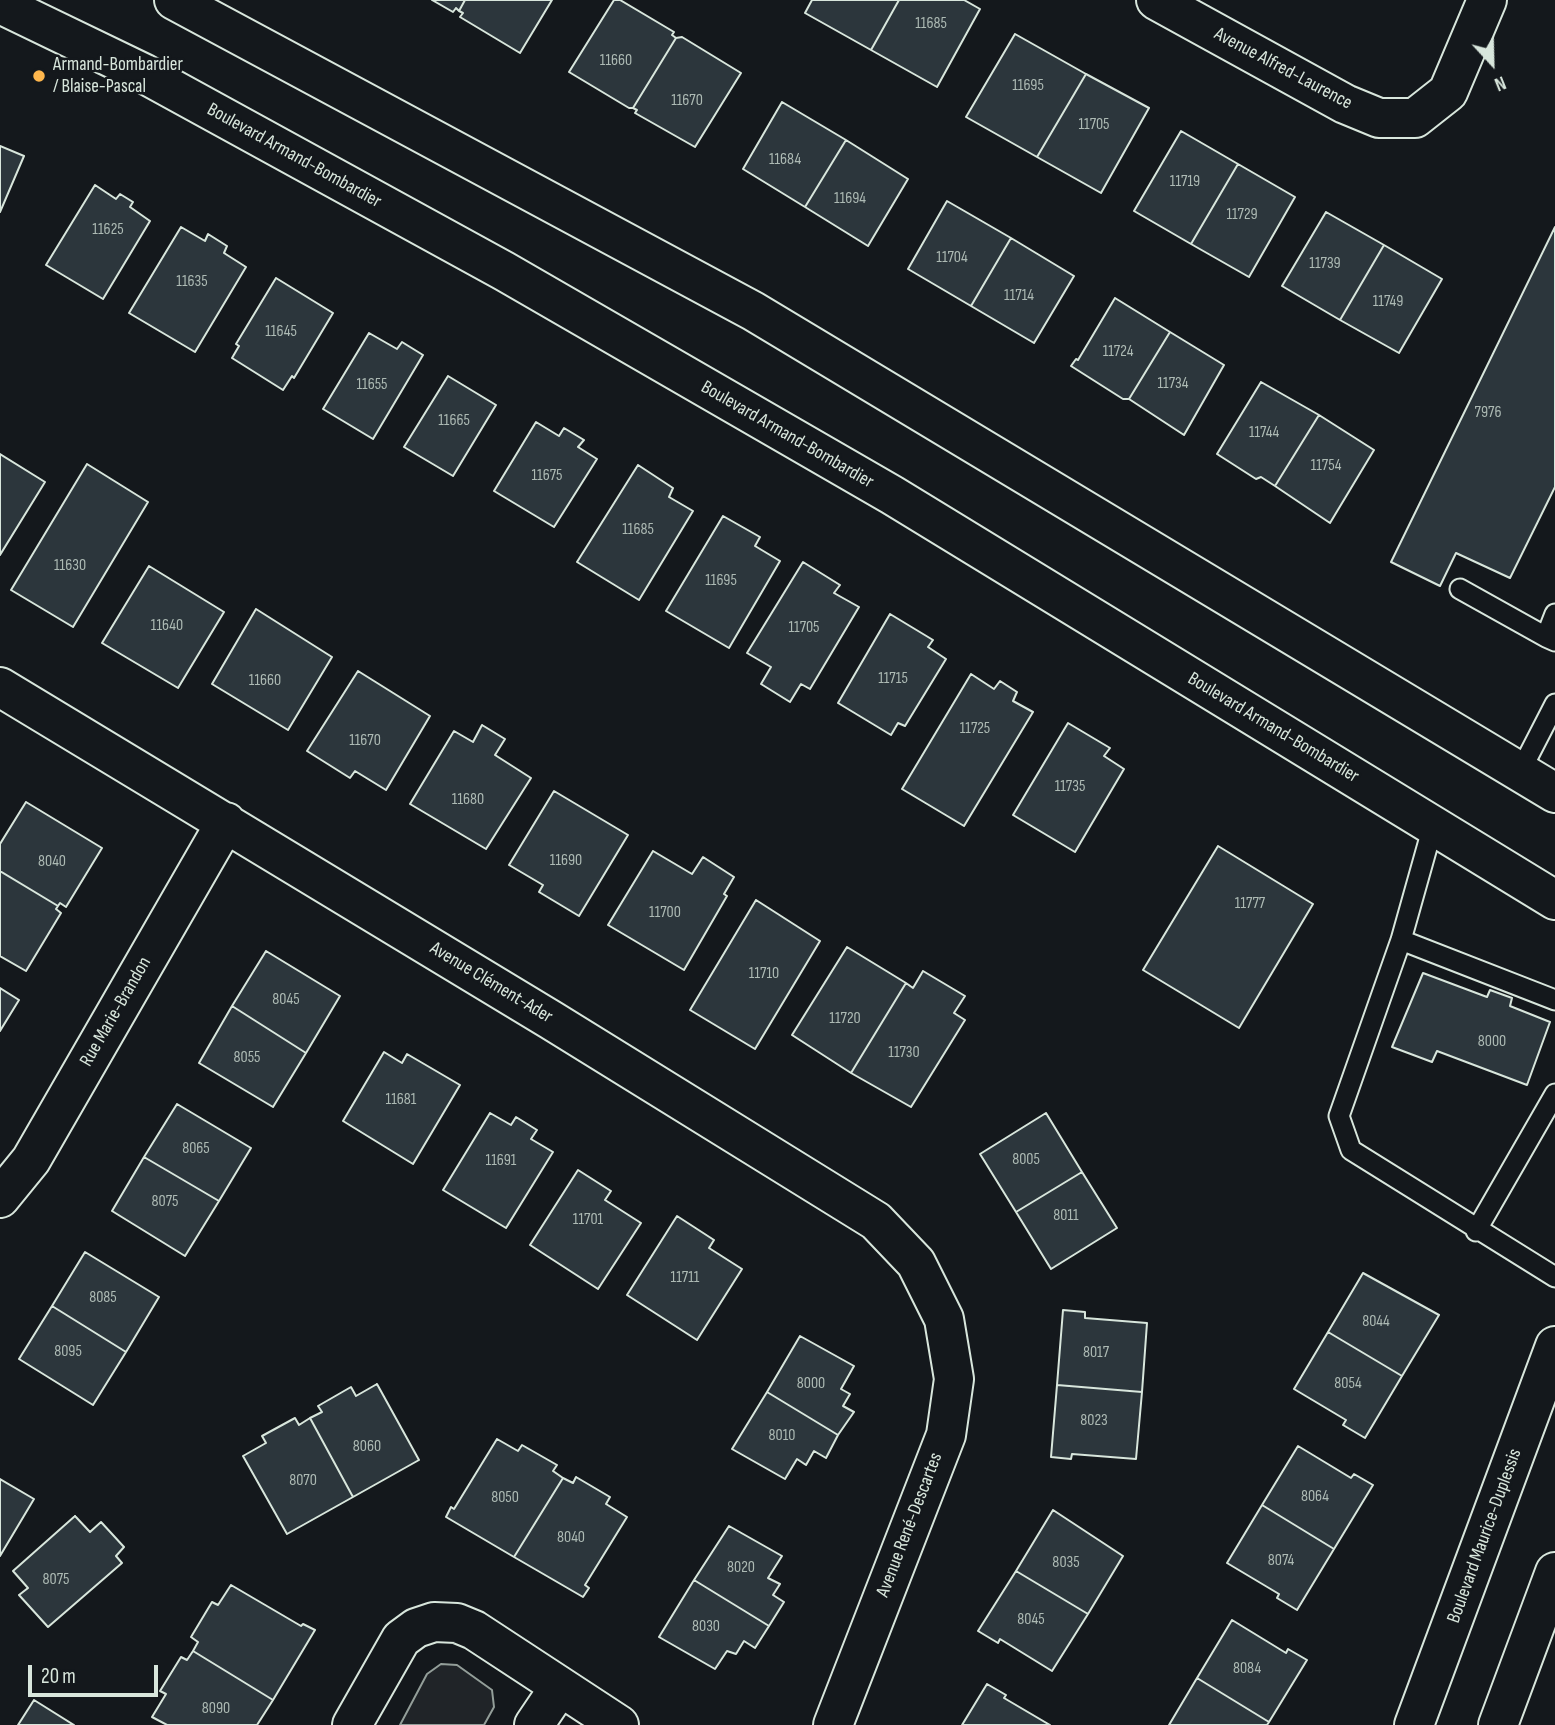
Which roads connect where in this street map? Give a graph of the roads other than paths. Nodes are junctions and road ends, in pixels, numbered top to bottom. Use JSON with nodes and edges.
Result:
{"nodes":[{"id":1,"x":174,"y":0,"type":"edge"},
{"id":2,"x":1156,"y":0,"type":"edge"},
{"id":3,"x":1487,"y":0,"type":"edge"},
{"id":4,"x":0,"y":4,"type":"edge"},
{"id":5,"x":1460,"y":589,"type":"dead end"},
{"id":6,"x":1555,"y":614,"type":"edge"},
{"id":7,"x":1550,"y":639,"type":"edge"},
{"id":8,"x":0,"y":687,"type":"edge"},
{"id":9,"x":1555,"y":704,"type":"edge"},
{"id":10,"x":1520,"y":772,"type":"junction"},
{"id":11,"x":1555,"y":793,"type":"edge"},
{"id":12,"x":226,"y":822,"type":"junction"},
{"id":13,"x":1433,"y":826,"type":"junction"},
{"id":14,"x":1555,"y":900,"type":"edge"},
{"id":15,"x":1401,"y":940,"type":"junction"},
{"id":16,"x":1555,"y":1000,"type":"edge"},
{"id":17,"x":1555,"y":1094,"type":"edge"},
{"id":18,"x":0,"y":1198,"type":"edge"},
{"id":19,"x":1476,"y":1231,"type":"junction"},
{"id":20,"x":1555,"y":1277,"type":"edge"},
{"id":21,"x":944,"y":1319,"type":"joint"},
{"id":22,"x":1555,"y":1346,"type":"edge"},
{"id":23,"x":1555,"y":1573,"type":"edge"},
{"id":24,"x":559,"y":1688,"type":"junction"},
{"id":25,"x":352,"y":1725,"type":"edge"},
{"id":26,"x":534,"y":1725,"type":"edge"},
{"id":27,"x":619,"y":1725,"type":"edge"},
{"id":28,"x":833,"y":1725,"type":"edge"},
{"id":29,"x":1414,"y":1725,"type":"edge"},
{"id":30,"x":1499,"y":1725,"type":"edge"}],
"edges":[{"from":1,"to":10,"type":"street"},
{"from":2,"to":3,"type":"street","name":"Avenue Alfred-Laurence"},
{"from":4,"to":13,"type":"street","name":"Boulevard Armand-Bombardier"},
{"from":5,"to":7,"type":"lane"},
{"from":6,"to":7,"type":"lane"},
{"from":8,"to":12,"type":"street","name":"Avenue Clément-Ader"},
{"from":9,"to":10,"type":"lane"},
{"from":10,"to":11,"type":"street"},
{"from":12,"to":18,"type":"street","name":"Rue Marie-Brandon"},
{"from":12,"to":21,"type":"street","name":"Avenue Clément-Ader"},
{"from":13,"to":14,"type":"street","name":"Boulevard Armand-Bombardier"},
{"from":13,"to":15,"type":"lane"},
{"from":15,"to":16,"type":"lane"},
{"from":15,"to":19,"type":"lane"},
{"from":17,"to":19,"type":"lane"},
{"from":19,"to":20,"type":"lane"},
{"from":21,"to":28,"type":"street","name":"Avenue René-Descartes"},
{"from":22,"to":29,"type":"street","name":"Boulevard Maurice-Duplessis"},
{"from":23,"to":30,"type":"street"},
{"from":24,"to":25,"type":"street"},
{"from":24,"to":26,"type":"street"},
{"from":24,"to":27,"type":"street"}]}
